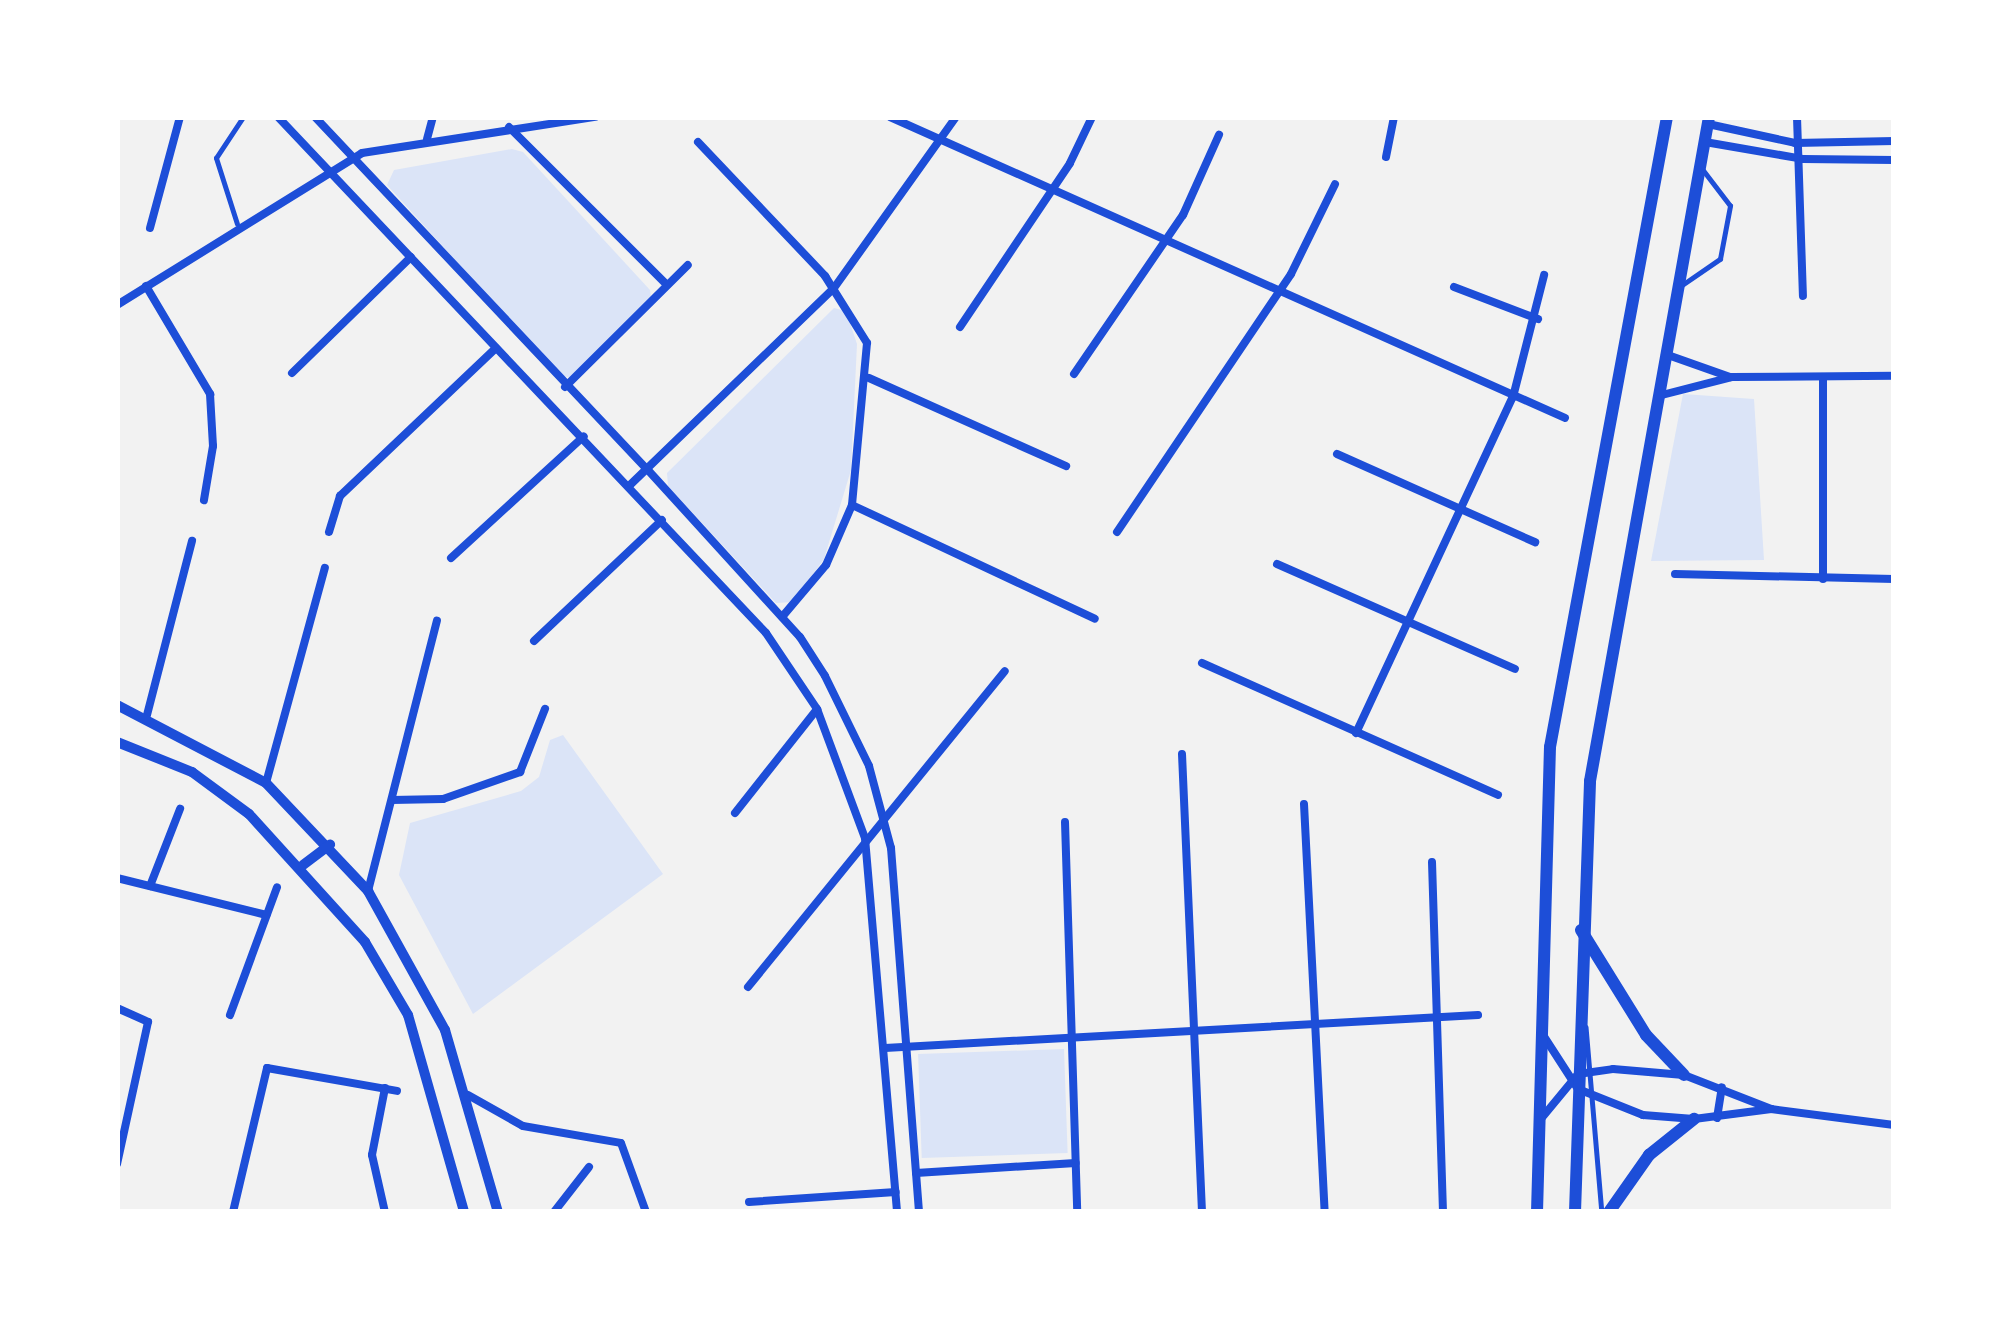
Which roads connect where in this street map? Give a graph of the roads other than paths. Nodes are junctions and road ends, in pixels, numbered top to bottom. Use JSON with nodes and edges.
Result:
{"nodes":[{"id":1,"x":180,"y":117,"type":"edge"},
{"id":2,"x":243,"y":117,"type":"edge"},
{"id":3,"x":278,"y":117,"type":"edge"},
{"id":4,"x":315,"y":117,"type":"edge"},
{"id":5,"x":434,"y":117,"type":"edge"},
{"id":6,"x":595,"y":117,"type":"edge"},
{"id":7,"x":890,"y":117,"type":"edge"},
{"id":8,"x":956,"y":117,"type":"edge"},
{"id":9,"x":1092,"y":117,"type":"edge"},
{"id":10,"x":1394,"y":117,"type":"edge"},
{"id":11,"x":1667,"y":117,"type":"edge"},
{"id":12,"x":1797,"y":117,"type":"edge"},
{"id":13,"x":556,"y":120,"type":"edge"},
{"id":14,"x":1708,"y":120,"type":"edge"},
{"id":15,"x":508,"y":127,"type":"junction"},
{"id":16,"x":1219,"y":135,"type":"dead end"},
{"id":17,"x":428,"y":139,"type":"junction"},
{"id":18,"x":940,"y":139,"type":"junction"},
{"id":19,"x":1894,"y":141,"type":"edge"},
{"id":20,"x":698,"y":142,"type":"dead end"},
{"id":21,"x":1704,"y":142,"type":"junction"},
{"id":22,"x":1795,"y":143,"type":"junction"},
{"id":23,"x":1386,"y":157,"type":"dead end"},
{"id":24,"x":352,"y":158,"type":"junction"},
{"id":25,"x":1803,"y":159,"type":"junction"},
{"id":26,"x":1894,"y":160,"type":"edge"},
{"id":27,"x":1699,"y":166,"type":"junction"},
{"id":28,"x":327,"y":169,"type":"junction"},
{"id":29,"x":1335,"y":184,"type":"dead end"},
{"id":30,"x":1049,"y":189,"type":"junction"},
{"id":31,"x":237,"y":224,"type":"junction"},
{"id":32,"x":150,"y":228,"type":"dead end"},
{"id":33,"x":1163,"y":240,"type":"junction"},
{"id":34,"x":411,"y":257,"type":"junction"},
{"id":35,"x":688,"y":265,"type":"dead end"},
{"id":36,"x":1544,"y":275,"type":"dead end"},
{"id":37,"x":667,"y":285,"type":"junction"},
{"id":38,"x":146,"y":286,"type":"junction"},
{"id":39,"x":1454,"y":287,"type":"dead end"},
{"id":40,"x":1677,"y":287,"type":"junction"},
{"id":41,"x":834,"y":288,"type":"junction"},
{"id":42,"x":1278,"y":290,"type":"junction"},
{"id":43,"x":1803,"y":296,"type":"dead end"},
{"id":44,"x":117,"y":304,"type":"edge"},
{"id":45,"x":1538,"y":319,"type":"junction"},
{"id":46,"x":960,"y":327,"type":"dead end"},
{"id":47,"x":496,"y":348,"type":"junction"},
{"id":48,"x":1665,"y":354,"type":"junction"},
{"id":49,"x":292,"y":373,"type":"dead end"},
{"id":50,"x":1074,"y":374,"type":"dead end"},
{"id":51,"x":1823,"y":376,"type":"junction"},
{"id":52,"x":1894,"y":376,"type":"edge"},
{"id":53,"x":1732,"y":377,"type":"junction"},
{"id":54,"x":869,"y":378,"type":"junction"},
{"id":55,"x":565,"y":387,"type":"junction"},
{"id":56,"x":1513,"y":397,"type":"junction"},
{"id":57,"x":1657,"y":397,"type":"junction"},
{"id":58,"x":1565,"y":418,"type":"dead end"},
{"id":59,"x":584,"y":436,"type":"junction"},
{"id":60,"x":1337,"y":454,"type":"dead end"},
{"id":61,"x":1066,"y":466,"type":"dead end"},
{"id":62,"x":647,"y":469,"type":"junction"},
{"id":63,"x":631,"y":484,"type":"junction"},
{"id":64,"x":204,"y":500,"type":"dead end"},
{"id":65,"x":851,"y":505,"type":"junction"},
{"id":66,"x":1462,"y":511,"type":"junction"},
{"id":67,"x":662,"y":520,"type":"junction"},
{"id":68,"x":329,"y":532,"type":"dead end"},
{"id":69,"x":1117,"y":532,"type":"dead end"},
{"id":70,"x":191,"y":541,"type":"dead end"},
{"id":71,"x":1535,"y":542,"type":"dead end"},
{"id":72,"x":451,"y":558,"type":"dead end"},
{"id":73,"x":1277,"y":564,"type":"dead end"},
{"id":74,"x":325,"y":568,"type":"dead end"},
{"id":75,"x":1675,"y":574,"type":"dead end"},
{"id":76,"x":1823,"y":579,"type":"junction"},
{"id":77,"x":1894,"y":580,"type":"edge"},
{"id":78,"x":782,"y":616,"type":"junction"},
{"id":79,"x":1095,"y":619,"type":"dead end"},
{"id":80,"x":437,"y":621,"type":"dead end"},
{"id":81,"x":1410,"y":626,"type":"junction"},
{"id":82,"x":534,"y":641,"type":"dead end"},
{"id":83,"x":1202,"y":663,"type":"dead end"},
{"id":84,"x":1515,"y":669,"type":"dead end"},
{"id":85,"x":1005,"y":671,"type":"dead end"},
{"id":86,"x":117,"y":705,"type":"edge"},
{"id":87,"x":545,"y":709,"type":"dead end"},
{"id":88,"x":818,"y":710,"type":"junction"},
{"id":89,"x":147,"y":715,"type":"junction"},
{"id":90,"x":1356,"y":734,"type":"junction"},
{"id":91,"x":117,"y":742,"type":"edge"},
{"id":92,"x":1182,"y":754,"type":"dead end"},
{"id":93,"x":266,"y":783,"type":"junction"},
{"id":94,"x":1498,"y":795,"type":"dead end"},
{"id":95,"x":392,"y":800,"type":"junction"},
{"id":96,"x":1304,"y":804,"type":"dead end"},
{"id":97,"x":180,"y":809,"type":"dead end"},
{"id":98,"x":735,"y":813,"type":"dead end"},
{"id":99,"x":885,"y":814,"type":"junction"},
{"id":100,"x":1065,"y":823,"type":"dead end"},
{"id":101,"x":865,"y":838,"type":"junction"},
{"id":102,"x":330,"y":845,"type":"junction"},
{"id":103,"x":1432,"y":862,"type":"dead end"},
{"id":104,"x":303,"y":865,"type":"junction"},
{"id":105,"x":117,"y":878,"type":"edge"},
{"id":106,"x":150,"y":886,"type":"junction"},
{"id":107,"x":277,"y":887,"type":"dead end"},
{"id":108,"x":368,"y":891,"type":"junction"},
{"id":109,"x":266,"y":915,"type":"junction"},
{"id":110,"x":1580,"y":928,"type":"junction"},
{"id":111,"x":748,"y":987,"type":"dead end"},
{"id":112,"x":117,"y":1008,"type":"edge"},
{"id":113,"x":1576,"y":1010,"type":"junction"},
{"id":114,"x":230,"y":1015,"type":"dead end"},
{"id":115,"x":1478,"y":1015,"type":"dead end"},
{"id":116,"x":1435,"y":1018,"type":"junction"},
{"id":117,"x":1315,"y":1024,"type":"junction"},
{"id":118,"x":1538,"y":1024,"type":"junction"},
{"id":119,"x":1193,"y":1028,"type":"junction"},
{"id":120,"x":1069,"y":1036,"type":"junction"},
{"id":121,"x":885,"y":1048,"type":"junction"},
{"id":122,"x":908,"y":1048,"type":"junction"},
{"id":123,"x":1594,"y":1070,"type":"junction"},
{"id":124,"x":1684,"y":1075,"type":"junction"},
{"id":125,"x":1575,"y":1082,"type":"junction"},
{"id":126,"x":1722,"y":1087,"type":"junction"},
{"id":127,"x":385,"y":1088,"type":"junction"},
{"id":128,"x":397,"y":1091,"type":"dead end"},
{"id":129,"x":468,"y":1095,"type":"junction"},
{"id":130,"x":1594,"y":1099,"type":"junction"},
{"id":131,"x":1771,"y":1109,"type":"junction"},
{"id":132,"x":1717,"y":1118,"type":"junction"},
{"id":133,"x":1694,"y":1119,"type":"junction"},
{"id":134,"x":1894,"y":1125,"type":"edge"},
{"id":135,"x":1535,"y":1126,"type":"junction"},
{"id":136,"x":117,"y":1163,"type":"edge"},
{"id":137,"x":1076,"y":1163,"type":"junction"},
{"id":138,"x":590,"y":1167,"type":"dead end"},
{"id":139,"x":916,"y":1173,"type":"junction"},
{"id":140,"x":890,"y":1193,"type":"junction"},
{"id":141,"x":749,"y":1202,"type":"dead end"},
{"id":142,"x":233,"y":1212,"type":"edge"},
{"id":143,"x":385,"y":1212,"type":"edge"},
{"id":144,"x":464,"y":1212,"type":"edge"},
{"id":145,"x":498,"y":1212,"type":"edge"},
{"id":146,"x":554,"y":1212,"type":"edge"},
{"id":147,"x":646,"y":1212,"type":"edge"},
{"id":148,"x":897,"y":1212,"type":"edge"},
{"id":149,"x":919,"y":1212,"type":"edge"},
{"id":150,"x":1077,"y":1212,"type":"edge"},
{"id":151,"x":1202,"y":1212,"type":"edge"},
{"id":152,"x":1324,"y":1212,"type":"edge"},
{"id":153,"x":1443,"y":1212,"type":"edge"},
{"id":154,"x":1537,"y":1212,"type":"edge"},
{"id":155,"x":1575,"y":1212,"type":"edge"},
{"id":156,"x":1605,"y":1212,"type":"edge"}],
"edges":[{"from":1,"to":32,"type":"street"},
{"from":2,"to":31,"type":"lane"},
{"from":3,"to":28,"type":"street"},
{"from":4,"to":24,"type":"street"},
{"from":5,"to":17,"type":"street"},
{"from":6,"to":13,"type":"street"},
{"from":7,"to":18,"type":"street"},
{"from":8,"to":18,"type":"street"},
{"from":9,"to":30,"type":"street"},
{"from":10,"to":23,"type":"street"},
{"from":11,"to":118,"type":"main road"},
{"from":12,"to":22,"type":"street"},
{"from":13,"to":15,"type":"street"},
{"from":14,"to":21,"type":"main road"},
{"from":14,"to":22,"type":"street"},
{"from":15,"to":17,"type":"street"},
{"from":15,"to":37,"type":"street"},
{"from":16,"to":33,"type":"street"},
{"from":17,"to":24,"type":"street"},
{"from":18,"to":30,"type":"street"},
{"from":18,"to":41,"type":"street"},
{"from":19,"to":22,"type":"street"},
{"from":20,"to":41,"type":"street"},
{"from":21,"to":25,"type":"street"},
{"from":21,"to":27,"type":"main road"},
{"from":22,"to":25,"type":"street"},
{"from":24,"to":28,"type":"street"},
{"from":24,"to":55,"type":"street"},
{"from":25,"to":26,"type":"street"},
{"from":25,"to":43,"type":"street"},
{"from":27,"to":40,"type":"main road"},
{"from":27,"to":40,"type":"lane"},
{"from":28,"to":31,"type":"street"},
{"from":28,"to":34,"type":"street"},
{"from":29,"to":42,"type":"street"},
{"from":30,"to":33,"type":"street"},
{"from":30,"to":46,"type":"street"},
{"from":31,"to":38,"type":"street"},
{"from":33,"to":42,"type":"street"},
{"from":33,"to":50,"type":"street"},
{"from":34,"to":47,"type":"street"},
{"from":34,"to":49,"type":"street"},
{"from":35,"to":37,"type":"street"},
{"from":36,"to":45,"type":"street"},
{"from":37,"to":55,"type":"street"},
{"from":38,"to":44,"type":"street"},
{"from":38,"to":64,"type":"street"},
{"from":39,"to":45,"type":"street"},
{"from":40,"to":48,"type":"main road"},
{"from":41,"to":54,"type":"street"},
{"from":41,"to":62,"type":"street"},
{"from":42,"to":56,"type":"street"},
{"from":42,"to":69,"type":"street"},
{"from":45,"to":56,"type":"street"},
{"from":47,"to":59,"type":"street"},
{"from":47,"to":68,"type":"street"},
{"from":48,"to":53,"type":"street"},
{"from":48,"to":57,"type":"main road"},
{"from":51,"to":52,"type":"street"},
{"from":51,"to":53,"type":"street"},
{"from":51,"to":76,"type":"street"},
{"from":53,"to":57,"type":"street"},
{"from":54,"to":61,"type":"street"},
{"from":54,"to":65,"type":"street"},
{"from":55,"to":62,"type":"street"},
{"from":56,"to":58,"type":"street"},
{"from":56,"to":66,"type":"street"},
{"from":57,"to":110,"type":"main road"},
{"from":59,"to":63,"type":"street"},
{"from":59,"to":72,"type":"street"},
{"from":60,"to":66,"type":"street"},
{"from":62,"to":63,"type":"street"},
{"from":62,"to":78,"type":"street"},
{"from":63,"to":67,"type":"street"},
{"from":65,"to":78,"type":"street"},
{"from":65,"to":79,"type":"street"},
{"from":66,"to":71,"type":"street"},
{"from":66,"to":81,"type":"street"},
{"from":67,"to":82,"type":"street"},
{"from":67,"to":88,"type":"street"},
{"from":70,"to":89,"type":"street"},
{"from":73,"to":81,"type":"street"},
{"from":74,"to":93,"type":"street"},
{"from":75,"to":76,"type":"street"},
{"from":76,"to":77,"type":"street"},
{"from":78,"to":99,"type":"street"},
{"from":80,"to":95,"type":"street"},
{"from":81,"to":84,"type":"street"},
{"from":81,"to":90,"type":"street"},
{"from":83,"to":90,"type":"street"},
{"from":85,"to":99,"type":"street"},
{"from":86,"to":89,"type":"street"},
{"from":87,"to":95,"type":"street"},
{"from":88,"to":98,"type":"street"},
{"from":88,"to":101,"type":"street"},
{"from":89,"to":93,"type":"street"},
{"from":90,"to":94,"type":"street"},
{"from":91,"to":104,"type":"street"},
{"from":92,"to":119,"type":"street"},
{"from":93,"to":102,"type":"street"},
{"from":95,"to":108,"type":"street"},
{"from":96,"to":117,"type":"street"},
{"from":97,"to":106,"type":"street"},
{"from":99,"to":101,"type":"street"},
{"from":99,"to":122,"type":"street"},
{"from":100,"to":120,"type":"street"},
{"from":101,"to":111,"type":"street"},
{"from":101,"to":121,"type":"street"},
{"from":102,"to":104,"type":"street"},
{"from":102,"to":108,"type":"street"},
{"from":103,"to":116,"type":"street"},
{"from":104,"to":144,"type":"street"},
{"from":105,"to":106,"type":"street"},
{"from":106,"to":109,"type":"street"},
{"from":107,"to":109,"type":"street"},
{"from":108,"to":129,"type":"street"},
{"from":109,"to":114,"type":"street"},
{"from":110,"to":113,"type":"main road"},
{"from":110,"to":124,"type":"main road"},
{"from":112,"to":136,"type":"street"},
{"from":113,"to":123,"type":"lane"},
{"from":113,"to":125,"type":"main road"},
{"from":115,"to":116,"type":"street"},
{"from":116,"to":117,"type":"street"},
{"from":116,"to":153,"type":"street"},
{"from":117,"to":119,"type":"street"},
{"from":117,"to":152,"type":"street"},
{"from":118,"to":125,"type":"street"},
{"from":118,"to":135,"type":"main road"},
{"from":119,"to":120,"type":"street"},
{"from":119,"to":151,"type":"street"},
{"from":120,"to":122,"type":"street"},
{"from":120,"to":137,"type":"street"},
{"from":121,"to":122,"type":"street"},
{"from":121,"to":140,"type":"street"},
{"from":122,"to":139,"type":"street"},
{"from":123,"to":124,"type":"street"},
{"from":123,"to":125,"type":"street"},
{"from":123,"to":130,"type":"lane"},
{"from":124,"to":126,"type":"street"},
{"from":125,"to":130,"type":"street"},
{"from":125,"to":135,"type":"street"},
{"from":125,"to":155,"type":"main road"},
{"from":126,"to":131,"type":"street"},
{"from":126,"to":132,"type":"street"},
{"from":127,"to":128,"type":"street"},
{"from":127,"to":142,"type":"street"},
{"from":127,"to":143,"type":"street"},
{"from":129,"to":145,"type":"street"},
{"from":129,"to":147,"type":"street"},
{"from":130,"to":133,"type":"street"},
{"from":130,"to":156,"type":"lane"},
{"from":131,"to":132,"type":"street"},
{"from":131,"to":134,"type":"street"},
{"from":132,"to":133,"type":"street"},
{"from":133,"to":156,"type":"main road"},
{"from":135,"to":154,"type":"main road"},
{"from":137,"to":139,"type":"street"},
{"from":137,"to":150,"type":"street"},
{"from":138,"to":146,"type":"street"},
{"from":139,"to":149,"type":"street"},
{"from":140,"to":141,"type":"street"},
{"from":140,"to":148,"type":"street"}]}
